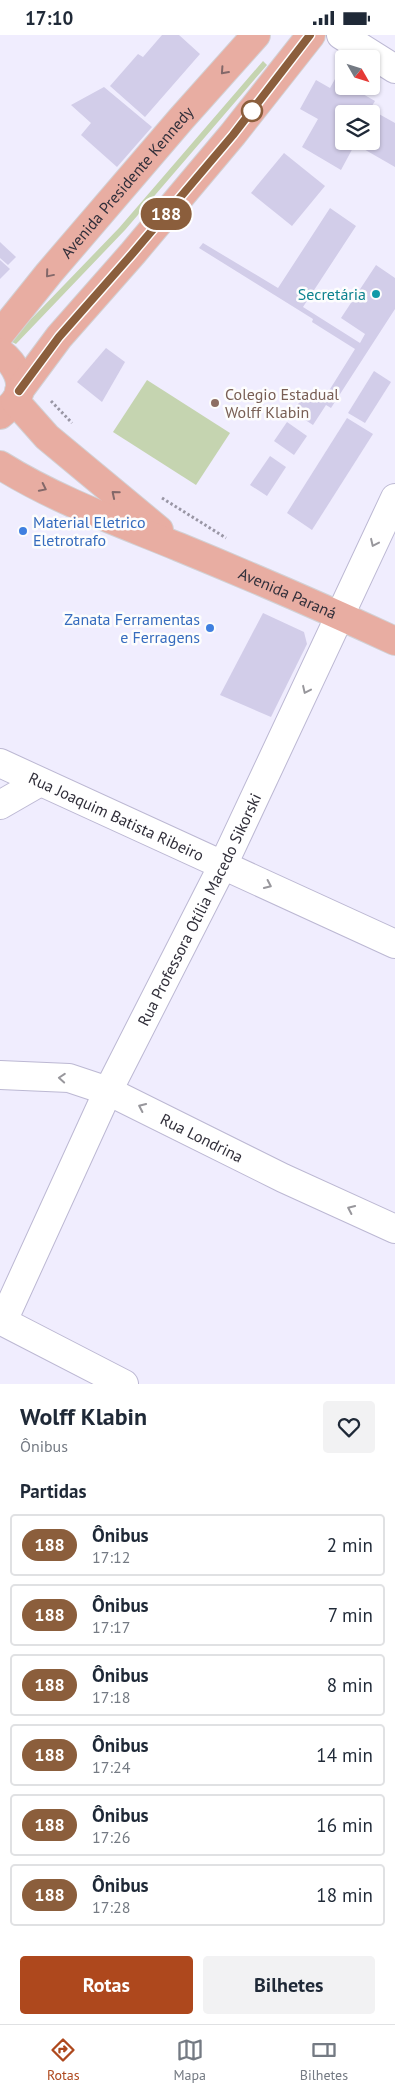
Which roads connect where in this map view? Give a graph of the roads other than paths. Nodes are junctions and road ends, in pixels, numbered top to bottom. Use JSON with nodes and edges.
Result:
{"nodes":[{"id":1,"x":256,"y":35,"type":"edge"},
{"id":2,"x":310,"y":35,"type":"edge"},
{"id":3,"x":341,"y":35,"type":"edge"},
{"id":4,"x":395,"y":69,"type":"edge"},
{"id":5,"x":0,"y":333,"type":"edge"},
{"id":6,"x":0,"y":352,"type":"edge"},
{"id":7,"x":11,"y":403,"type":"edge"},
{"id":8,"x":0,"y":465,"type":"edge"},
{"id":9,"x":395,"y":499,"type":"edge"},
{"id":10,"x":180,"y":547,"type":"junction"},
{"id":11,"x":340,"y":615,"type":"junction"},
{"id":12,"x":395,"y":641,"type":"edge"},
{"id":13,"x":0,"y":763,"type":"edge"},
{"id":14,"x":40,"y":782,"type":"junction"},
{"id":15,"x":0,"y":805,"type":"edge"},
{"id":16,"x":223,"y":865,"type":"junction"},
{"id":17,"x":395,"y":943,"type":"edge"},
{"id":18,"x":0,"y":1075,"type":"edge"},
{"id":19,"x":108,"y":1091,"type":"junction"},
{"id":20,"x":395,"y":1229,"type":"edge"},
{"id":21,"x":1,"y":1320,"type":"edge"},
{"id":22,"x":124,"y":1384,"type":"edge"}],
"edges":[{"from":1,"to":5,"type":"main road","name":"Avenida Presidente Kennedy","one_way":true},
{"from":2,"to":7,"type":"main road"},
{"from":3,"to":4,"type":"street"},
{"from":6,"to":7,"type":"main road"},
{"from":10,"to":7,"type":"main road","name":"Avenida Paraná","one_way":true},
{"from":8,"to":10,"type":"main road","name":"Avenida Paraná","one_way":true},
{"from":9,"to":11,"type":"street","name":"Rua Professora Otília Macedo Sikorski","one_way":true},
{"from":10,"to":11,"type":"main road","name":"Avenida Paraná"},
{"from":11,"to":12,"type":"main road","name":"Avenida Paraná"},
{"from":11,"to":16,"type":"street","name":"Rua Professora Otília Macedo Sikorski","one_way":true},
{"from":13,"to":14,"type":"street","name":"Rua Joaquim Batista Ribeiro"},
{"from":14,"to":15,"type":"street"},
{"from":14,"to":16,"type":"street","name":"Rua Joaquim Batista Ribeiro"},
{"from":16,"to":17,"type":"street","name":"Rua Joaquim Batista Ribeiro","one_way":true},
{"from":16,"to":19,"type":"street","name":"Rua Professora Otília Macedo Sikorski"},
{"from":19,"to":18,"type":"street","name":"Rua Londrina","one_way":true},
{"from":20,"to":19,"type":"street","name":"Rua Londrina","one_way":true},
{"from":19,"to":21,"type":"street","name":"Rua Professora Otília Macedo Sikorski"},
{"from":21,"to":22,"type":"street"}]}
